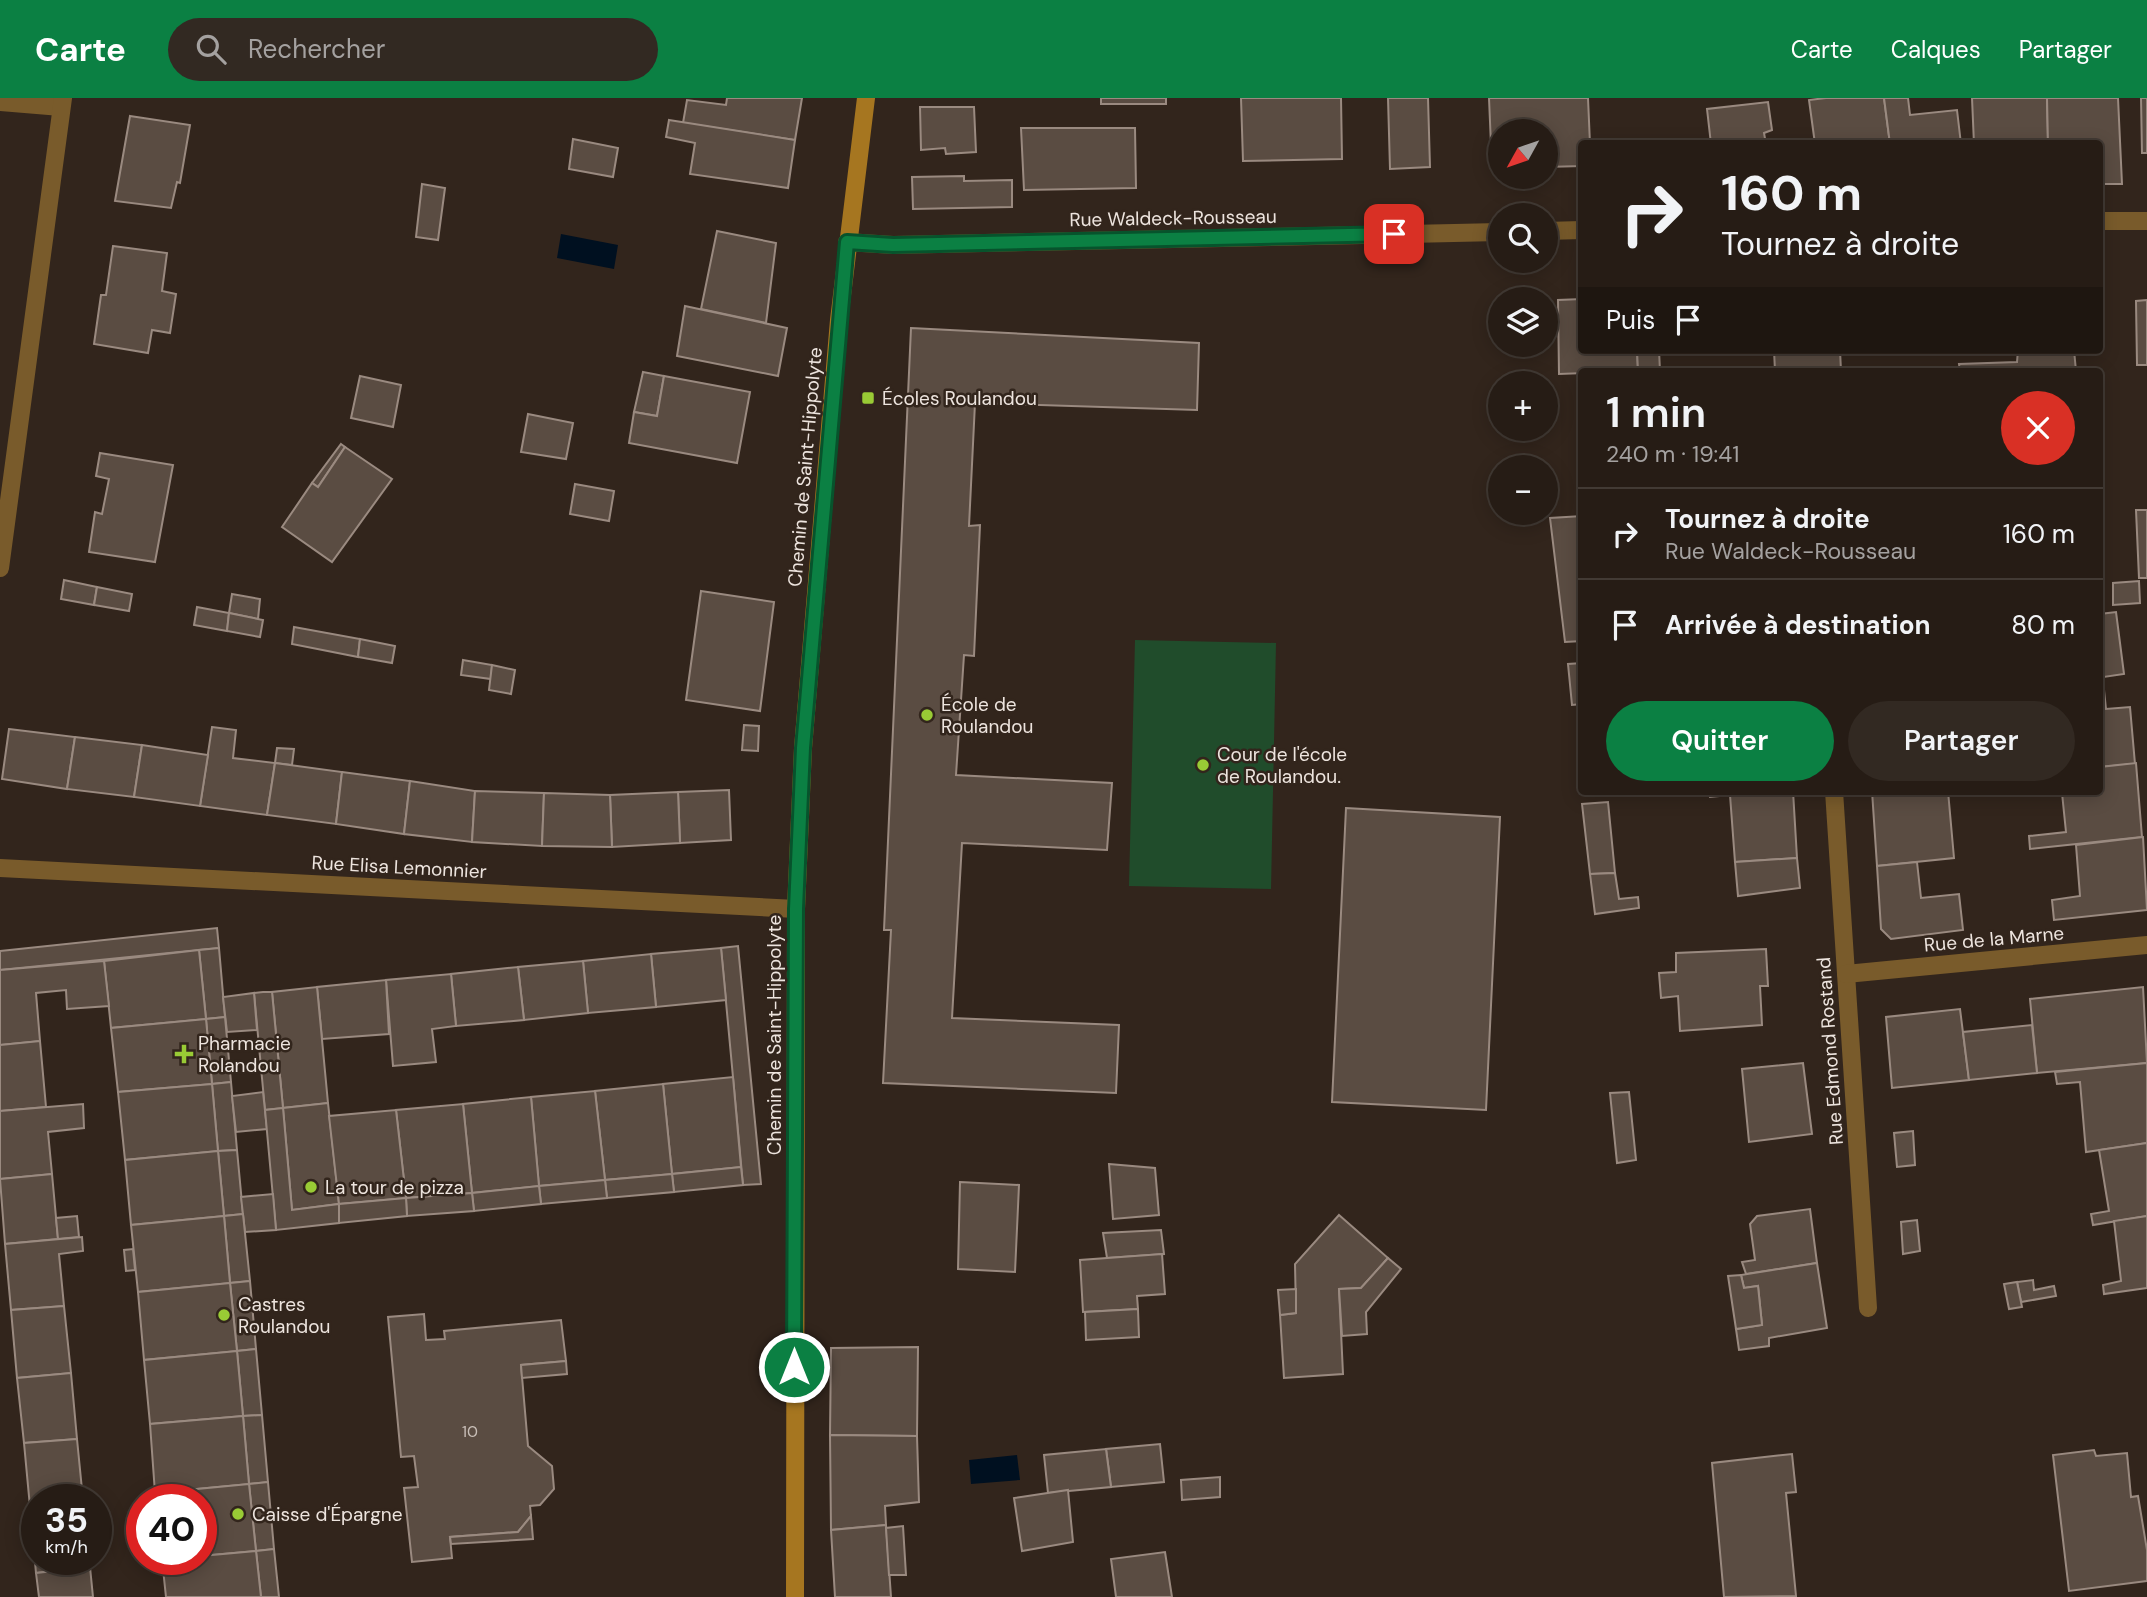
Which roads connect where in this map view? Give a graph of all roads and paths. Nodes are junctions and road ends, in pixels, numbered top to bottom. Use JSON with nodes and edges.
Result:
{"nodes":[{"id":1,"x":866,"y":98,"type":"edge"},
{"id":2,"x":0,"y":102,"type":"edge"},
{"id":3,"x":62,"y":103,"type":"edge"},
{"id":4,"x":2103,"y":221,"type":"edge"},
{"id":5,"x":2147,"y":221,"type":"edge"},
{"id":6,"x":1578,"y":230,"type":"edge"},
{"id":7,"x":1558,"y":231,"type":"edge"},
{"id":8,"x":1488,"y":232,"type":"edge"},
{"id":9,"x":847,"y":242,"type":"junction"},
{"id":10,"x":0,"y":568,"type":"edge"},
{"id":11,"x":1834,"y":795,"type":"edge"},
{"id":12,"x":0,"y":868,"type":"edge"},
{"id":13,"x":796,"y":909,"type":"junction"},
{"id":14,"x":2147,"y":945,"type":"edge"},
{"id":15,"x":1846,"y":974,"type":"junction"},
{"id":16,"x":1868,"y":1308,"type":"dead end"},
{"id":17,"x":795,"y":1597,"type":"edge"}],
"edges":[{"from":1,"to":9,"type":"street","name":"Chemin de Saint-Hippolyte"},
{"from":2,"to":3,"type":"street"},
{"from":3,"to":10,"type":"street"},
{"from":4,"to":5,"type":"street"},
{"from":6,"to":7,"type":"street"},
{"from":8,"to":9,"type":"street","name":"Rue Waldeck-Rousseau"},
{"from":9,"to":13,"type":"street","name":"Chemin de Saint-Hippolyte"},
{"from":11,"to":15,"type":"street","name":"Rue Edmond Rostand"},
{"from":12,"to":13,"type":"street","name":"Rue Elisa Lemonnier"},
{"from":13,"to":17,"type":"street","name":"Chemin de Saint-Hippolyte"},
{"from":14,"to":15,"type":"street","name":"Rue de la Marne"},
{"from":15,"to":16,"type":"street","name":"Rue Edmond Rostand"}]}
